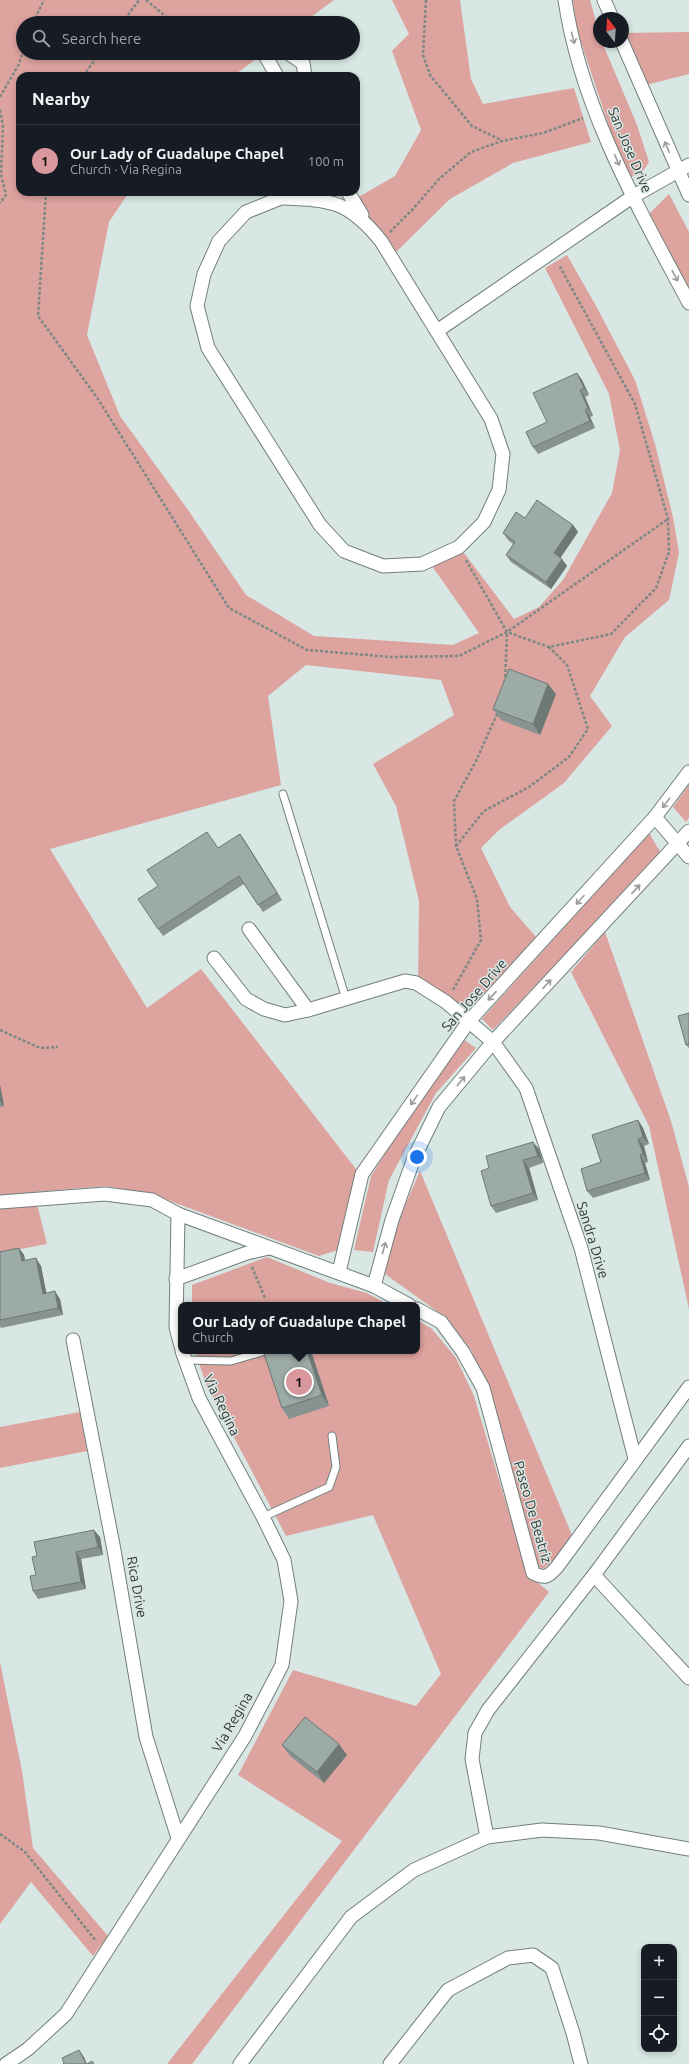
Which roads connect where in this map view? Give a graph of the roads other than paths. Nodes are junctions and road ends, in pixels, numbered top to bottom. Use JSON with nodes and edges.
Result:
{"nodes":[{"id":1,"x":565,"y":0,"type":"edge"},
{"id":2,"x":604,"y":0,"type":"edge"},
{"id":3,"x":609,"y":12,"type":"edge"},
{"id":4,"x":625,"y":48,"type":"edge"},
{"id":5,"x":268,"y":60,"type":"edge"},
{"id":6,"x":298,"y":60,"type":"edge"},
{"id":7,"x":275,"y":72,"type":"edge"},
{"id":8,"x":304,"y":72,"type":"edge"},
{"id":9,"x":684,"y":168,"type":"edge"},
{"id":10,"x":689,"y":195,"type":"edge"},
{"id":11,"x":351,"y":196,"type":"edge"},
{"id":12,"x":632,"y":197,"type":"junction"},
{"id":13,"x":369,"y":225,"type":"junction"},
{"id":14,"x":689,"y":303,"type":"edge"},
{"id":15,"x":437,"y":331,"type":"junction"},
{"id":16,"x":689,"y":772,"type":"edge"},
{"id":17,"x":283,"y":794,"type":"dead end"},
{"id":18,"x":655,"y":817,"type":"junction"},
{"id":19,"x":689,"y":831,"type":"edge"},
{"id":20,"x":678,"y":844,"type":"junction"},
{"id":21,"x":689,"y":857,"type":"edge"},
{"id":22,"x":249,"y":928,"type":"dead end"},
{"id":23,"x":214,"y":958,"type":"dead end"},
{"id":24,"x":346,"y":999,"type":"junction"},
{"id":25,"x":308,"y":1010,"type":"junction"},
{"id":26,"x":469,"y":1021,"type":"junction"},
{"id":27,"x":493,"y":1042,"type":"junction"},
{"id":28,"x":0,"y":1202,"type":"edge"},
{"id":29,"x":178,"y":1214,"type":"junction"},
{"id":30,"x":268,"y":1248,"type":"junction"},
{"id":31,"x":339,"y":1272,"type":"junction"},
{"id":32,"x":176,"y":1279,"type":"junction"},
{"id":33,"x":374,"y":1286,"type":"junction"},
{"id":34,"x":403,"y":1302,"type":"edge"},
{"id":35,"x":420,"y":1311,"type":"edge"},
{"id":36,"x":178,"y":1335,"type":"edge"},
{"id":37,"x":73,"y":1340,"type":"dead end"},
{"id":38,"x":255,"y":1354,"type":"edge"},
{"id":39,"x":184,"y":1356,"type":"edge"},
{"id":40,"x":689,"y":1387,"type":"edge"},
{"id":41,"x":332,"y":1436,"type":"dead end"},
{"id":42,"x":689,"y":1446,"type":"edge"},
{"id":43,"x":635,"y":1459,"type":"junction"},
{"id":44,"x":263,"y":1517,"type":"junction"},
{"id":45,"x":594,"y":1575,"type":"junction"},
{"id":46,"x":689,"y":1678,"type":"edge"},
{"id":47,"x":487,"y":1837,"type":"junction"},
{"id":48,"x":178,"y":1838,"type":"junction"},
{"id":49,"x":689,"y":1849,"type":"edge"},
{"id":50,"x":6,"y":2064,"type":"edge"},
{"id":51,"x":240,"y":2064,"type":"edge"},
{"id":52,"x":390,"y":2064,"type":"edge"},
{"id":53,"x":581,"y":2064,"type":"edge"}],
"edges":[{"from":1,"to":12,"type":"street","name":"San Jose Drive","one_way":true},
{"from":2,"to":3,"type":"street"},
{"from":9,"to":4,"type":"street","one_way":true},
{"from":5,"to":7,"type":"street"},
{"from":6,"to":8,"type":"street"},
{"from":9,"to":10,"type":"street"},
{"from":9,"to":12,"type":"street"},
{"from":11,"to":13,"type":"street"},
{"from":12,"to":14,"type":"street","name":"San Jose Drive","one_way":true},
{"from":12,"to":15,"type":"street"},
{"from":13,"to":15,"type":"street"},
{"from":13,"to":15,"type":"street"},
{"from":16,"to":18,"type":"street","name":"San Jose Drive","one_way":true},
{"from":17,"to":24,"type":"lane"},
{"from":18,"to":20,"type":"street"},
{"from":18,"to":26,"type":"street","name":"San Jose Drive","one_way":true},
{"from":19,"to":20,"type":"street"},
{"from":20,"to":21,"type":"street"},
{"from":27,"to":20,"type":"street","one_way":true},
{"from":22,"to":25,"type":"street"},
{"from":23,"to":25,"type":"street","name":"Sandra Drive"},
{"from":24,"to":25,"type":"street","name":"Sandra Drive"},
{"from":24,"to":26,"type":"street","name":"Sandra Drive"},
{"from":26,"to":27,"type":"street","name":"Sandra Drive"},
{"from":26,"to":31,"type":"street","name":"San Jose Drive","one_way":true},
{"from":33,"to":27,"type":"street","one_way":true},
{"from":27,"to":43,"type":"street","name":"Sandra Drive"},
{"from":28,"to":29,"type":"street"},
{"from":29,"to":30,"type":"street"},
{"from":29,"to":32,"type":"street"},
{"from":30,"to":31,"type":"street"},
{"from":30,"to":32,"type":"street"},
{"from":31,"to":33,"type":"street"},
{"from":32,"to":36,"type":"street"},
{"from":33,"to":34,"type":"street"},
{"from":35,"to":43,"type":"street","name":"Paseo De Beatriz"},
{"from":37,"to":48,"type":"street","name":"Rica Drive"},
{"from":38,"to":39,"type":"lane"},
{"from":39,"to":44,"type":"street","name":"Via Regina"},
{"from":40,"to":43,"type":"street","name":"Paseo De Beatriz"},
{"from":41,"to":44,"type":"lane"},
{"from":42,"to":45,"type":"street"},
{"from":44,"to":48,"type":"street","name":"Via Regina"},
{"from":45,"to":46,"type":"street"},
{"from":45,"to":47,"type":"street"},
{"from":47,"to":49,"type":"street"},
{"from":47,"to":51,"type":"street"},
{"from":48,"to":50,"type":"street","name":"Via Regina"},
{"from":52,"to":53,"type":"street"}]}
